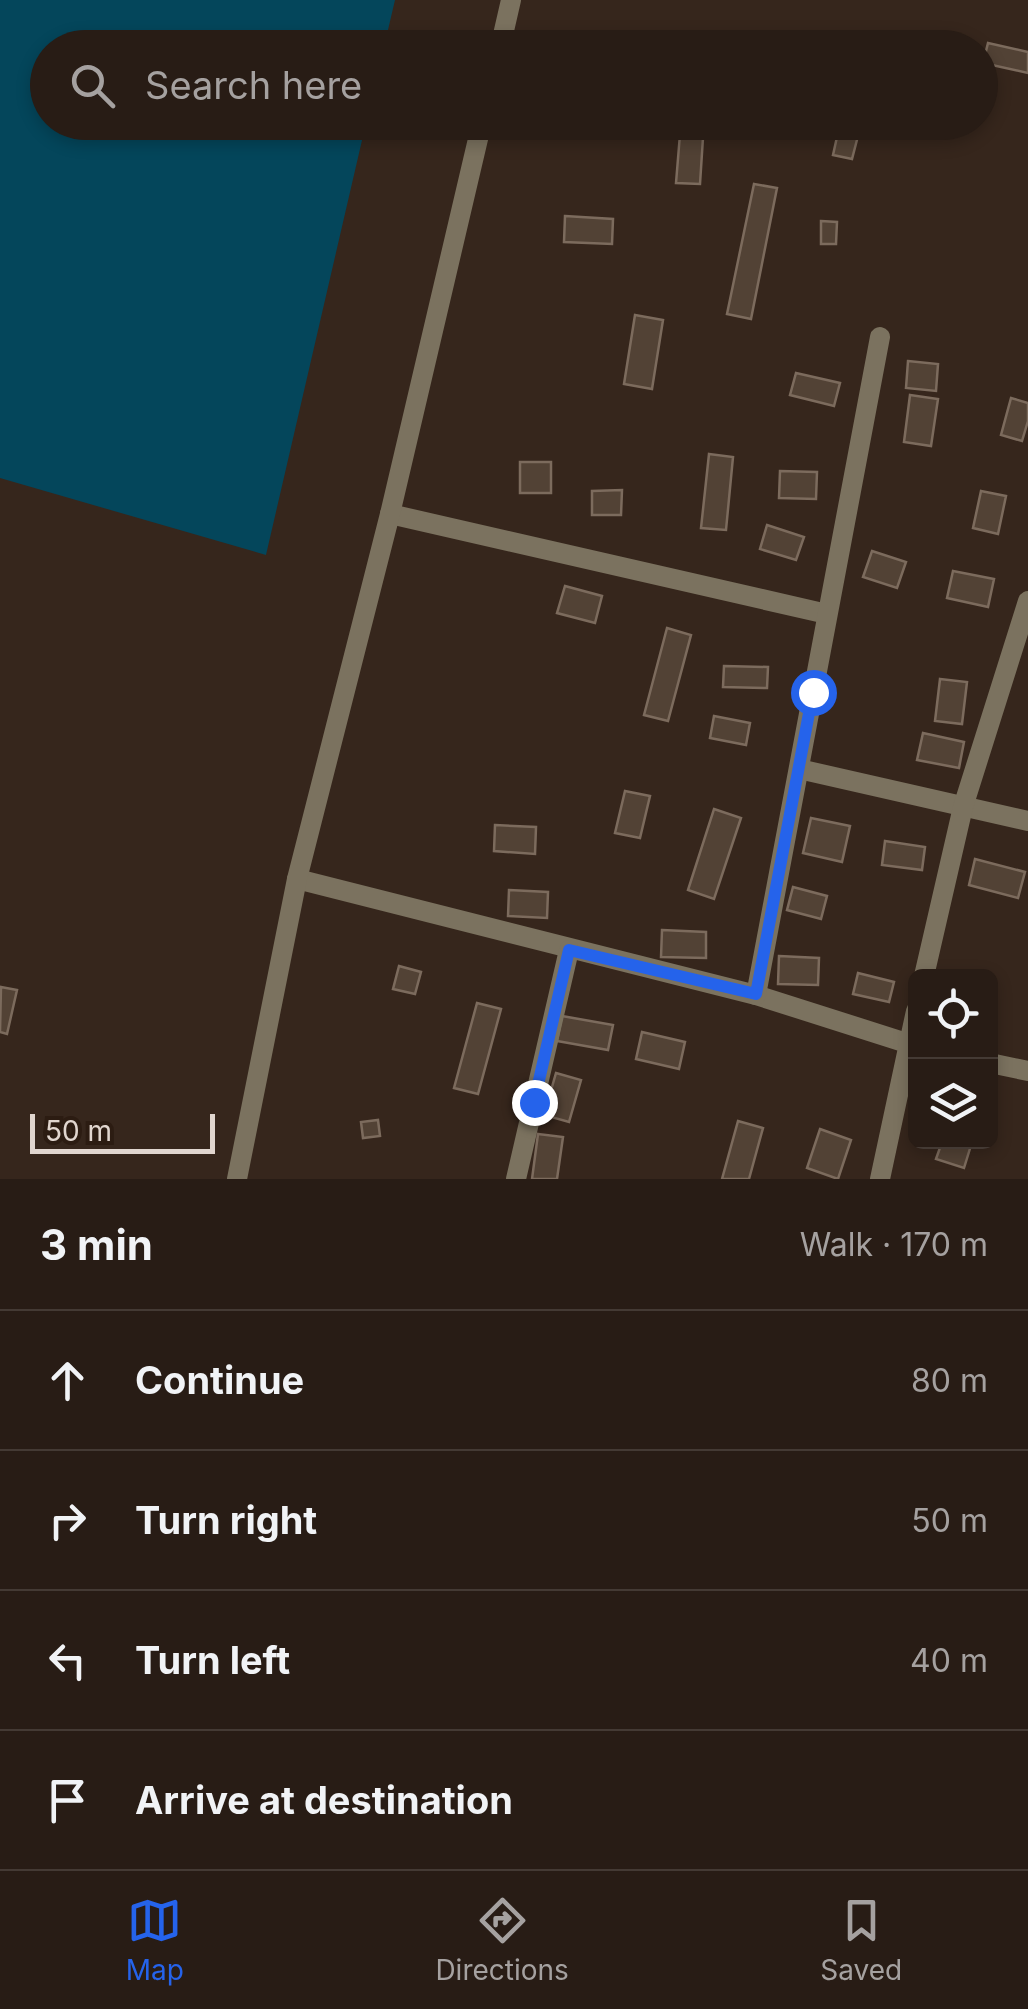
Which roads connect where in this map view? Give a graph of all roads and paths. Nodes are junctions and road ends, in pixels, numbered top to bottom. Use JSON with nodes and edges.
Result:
{"nodes":[{"id":1,"x":511,"y":0,"type":"edge"},
{"id":2,"x":504,"y":30,"type":"edge"},
{"id":3,"x":478,"y":140,"type":"edge"},
{"id":4,"x":880,"y":338,"type":"dead end"},
{"id":5,"x":390,"y":514,"type":"junction"},
{"id":6,"x":1028,"y":601,"type":"edge"},
{"id":7,"x":827,"y":614,"type":"junction"},
{"id":8,"x":799,"y":769,"type":"junction"},
{"id":9,"x":963,"y":807,"type":"junction"},
{"id":10,"x":1028,"y":821,"type":"edge"},
{"id":11,"x":297,"y":879,"type":"junction"},
{"id":12,"x":569,"y":950,"type":"junction"},
{"id":13,"x":926,"y":969,"type":"edge"},
{"id":14,"x":756,"y":994,"type":"junction"},
{"id":15,"x":908,"y":1045,"type":"edge"},
{"id":16,"x":909,"y":1059,"type":"edge"},
{"id":17,"x":998,"y":1065,"type":"edge"},
{"id":18,"x":1028,"y":1071,"type":"edge"},
{"id":19,"x":237,"y":1179,"type":"edge"},
{"id":20,"x":516,"y":1179,"type":"edge"},
{"id":21,"x":880,"y":1179,"type":"edge"}],
"edges":[{"from":1,"to":2,"type":"street"},
{"from":3,"to":5,"type":"street"},
{"from":4,"to":7,"type":"street"},
{"from":5,"to":7,"type":"street"},
{"from":5,"to":11,"type":"street"},
{"from":6,"to":9,"type":"street"},
{"from":7,"to":8,"type":"street"},
{"from":8,"to":9,"type":"street"},
{"from":8,"to":14,"type":"street"},
{"from":9,"to":10,"type":"street"},
{"from":9,"to":13,"type":"street"},
{"from":11,"to":12,"type":"street"},
{"from":11,"to":19,"type":"street"},
{"from":12,"to":14,"type":"street"},
{"from":12,"to":20,"type":"street"},
{"from":14,"to":15,"type":"street"},
{"from":16,"to":21,"type":"street"},
{"from":17,"to":18,"type":"street"}]}
